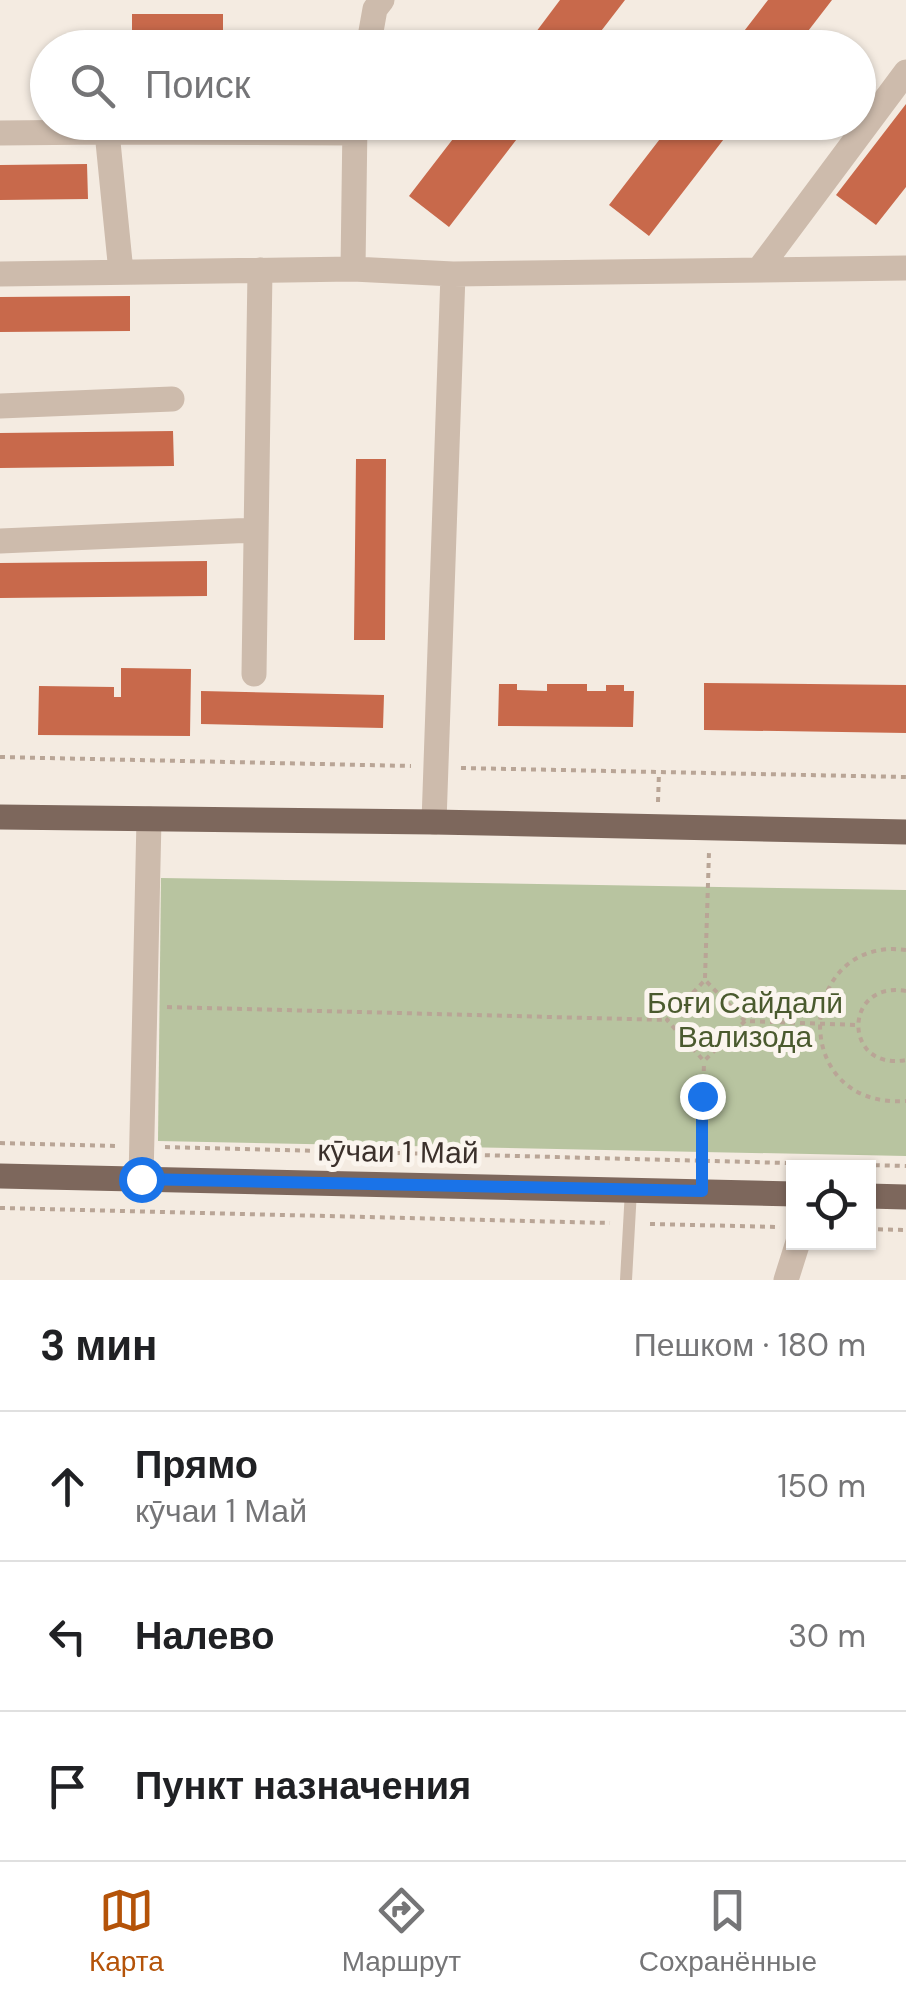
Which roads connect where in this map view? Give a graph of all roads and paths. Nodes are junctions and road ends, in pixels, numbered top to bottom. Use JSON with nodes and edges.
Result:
{"nodes":[{"id":1,"x":382,"y":0,"type":"edge"},
{"id":2,"x":372,"y":30,"type":"edge"},
{"id":3,"x":906,"y":72,"type":"edge"},
{"id":4,"x":876,"y":112,"type":"edge"},
{"id":5,"x":0,"y":132,"type":"edge"},
{"id":6,"x":30,"y":132,"type":"edge"},
{"id":7,"x":108,"y":140,"type":"edge"},
{"id":8,"x":355,"y":140,"type":"edge"},
{"id":9,"x":855,"y":140,"type":"edge"},
{"id":10,"x":760,"y":268,"type":"junction"},
{"id":11,"x":906,"y":268,"type":"edge"},
{"id":12,"x":353,"y":269,"type":"junction"},
{"id":13,"x":260,"y":270,"type":"junction"},
{"id":14,"x":121,"y":272,"type":"junction"},
{"id":15,"x":0,"y":274,"type":"edge"},
{"id":16,"x":452,"y":274,"type":"junction"},
{"id":17,"x":172,"y":399,"type":"dead end"},
{"id":18,"x":0,"y":406,"type":"edge"},
{"id":19,"x":256,"y":530,"type":"junction"},
{"id":20,"x":0,"y":541,"type":"edge"},
{"id":21,"x":254,"y":674,"type":"dead end"},
{"id":22,"x":658,"y":772,"type":"dead end"},
{"id":23,"x":0,"y":817,"type":"edge"},
{"id":24,"x":149,"y":818,"type":"junction"},
{"id":25,"x":434,"y":822,"type":"junction"},
{"id":26,"x":658,"y":826,"type":"junction"},
{"id":27,"x":710,"y":828,"type":"junction"},
{"id":28,"x":906,"y":832,"type":"edge"},
{"id":29,"x":906,"y":950,"type":"edge"},
{"id":30,"x":706,"y":980,"type":"junction"},
{"id":31,"x":906,"y":991,"type":"edge"},
{"id":32,"x":146,"y":1006,"type":"junction"},
{"id":33,"x":667,"y":1020,"type":"junction"},
{"id":34,"x":745,"y":1021,"type":"junction"},
{"id":35,"x":818,"y":1023,"type":"junction"},
{"id":36,"x":858,"y":1024,"type":"junction"},
{"id":37,"x":906,"y":1060,"type":"edge"},
{"id":38,"x":704,"y":1061,"type":"junction"},
{"id":39,"x":906,"y":1101,"type":"edge"},
{"id":40,"x":0,"y":1143,"type":"edge"},
{"id":41,"x":142,"y":1147,"type":"junction"},
{"id":42,"x":702,"y":1160,"type":"junction"},
{"id":43,"x":906,"y":1166,"type":"edge"},
{"id":44,"x":0,"y":1176,"type":"edge"},
{"id":45,"x":141,"y":1179,"type":"junction"},
{"id":46,"x":632,"y":1190,"type":"junction"},
{"id":47,"x":702,"y":1191,"type":"junction"},
{"id":48,"x":786,"y":1194,"type":"edge"},
{"id":49,"x":876,"y":1196,"type":"edge"},
{"id":50,"x":906,"y":1197,"type":"edge"},
{"id":51,"x":0,"y":1208,"type":"edge"},
{"id":52,"x":629,"y":1224,"type":"junction"},
{"id":53,"x":786,"y":1228,"type":"edge"},
{"id":54,"x":876,"y":1230,"type":"edge"},
{"id":55,"x":906,"y":1230,"type":"edge"},
{"id":56,"x":795,"y":1250,"type":"edge"},
{"id":57,"x":626,"y":1280,"type":"edge"},
{"id":58,"x":786,"y":1280,"type":"edge"}],
"edges":[{"from":1,"to":2,"type":"street"},
{"from":3,"to":4,"type":"street"},
{"from":5,"to":6,"type":"street"},
{"from":7,"to":14,"type":"street"},
{"from":8,"to":12,"type":"street"},
{"from":9,"to":10,"type":"street"},
{"from":10,"to":11,"type":"street"},
{"from":10,"to":16,"type":"street"},
{"from":12,"to":13,"type":"street"},
{"from":12,"to":16,"type":"street"},
{"from":13,"to":14,"type":"street"},
{"from":13,"to":19,"type":"street"},
{"from":14,"to":15,"type":"street"},
{"from":16,"to":25,"type":"street"},
{"from":17,"to":18,"type":"street"},
{"from":19,"to":20,"type":"street"},
{"from":19,"to":21,"type":"street"},
{"from":22,"to":26,"type":"path"},
{"from":23,"to":24,"type":"main road"},
{"from":24,"to":25,"type":"main road"},
{"from":24,"to":32,"type":"street"},
{"from":25,"to":26,"type":"main road"},
{"from":26,"to":27,"type":"main road"},
{"from":27,"to":28,"type":"main road"},
{"from":27,"to":30,"type":"path"},
{"from":29,"to":35,"type":"path"},
{"from":30,"to":33,"type":"path"},
{"from":30,"to":34,"type":"path"},
{"from":31,"to":36,"type":"path"},
{"from":32,"to":33,"type":"path"},
{"from":32,"to":41,"type":"street"},
{"from":33,"to":38,"type":"path"},
{"from":34,"to":35,"type":"path"},
{"from":34,"to":38,"type":"path"},
{"from":35,"to":36,"type":"path"},
{"from":35,"to":39,"type":"path"},
{"from":36,"to":37,"type":"path"},
{"from":38,"to":42,"type":"path"},
{"from":40,"to":41,"type":"path"},
{"from":41,"to":42,"type":"path"},
{"from":41,"to":45,"type":"street"},
{"from":42,"to":43,"type":"path"},
{"from":42,"to":47,"type":"path"},
{"from":44,"to":45,"type":"main road","name":"кӯчаи 1 Май"},
{"from":45,"to":46,"type":"main road","name":"кӯчаи 1 Май"},
{"from":46,"to":47,"type":"main road","name":"кӯчаи 1 Май"},
{"from":46,"to":52,"type":"lane"},
{"from":47,"to":48,"type":"main road","name":"кӯчаи 1 Май"},
{"from":49,"to":50,"type":"main road"},
{"from":51,"to":52,"type":"path"},
{"from":52,"to":53,"type":"path"},
{"from":52,"to":57,"type":"lane"},
{"from":54,"to":55,"type":"path"},
{"from":56,"to":58,"type":"street"}]}
